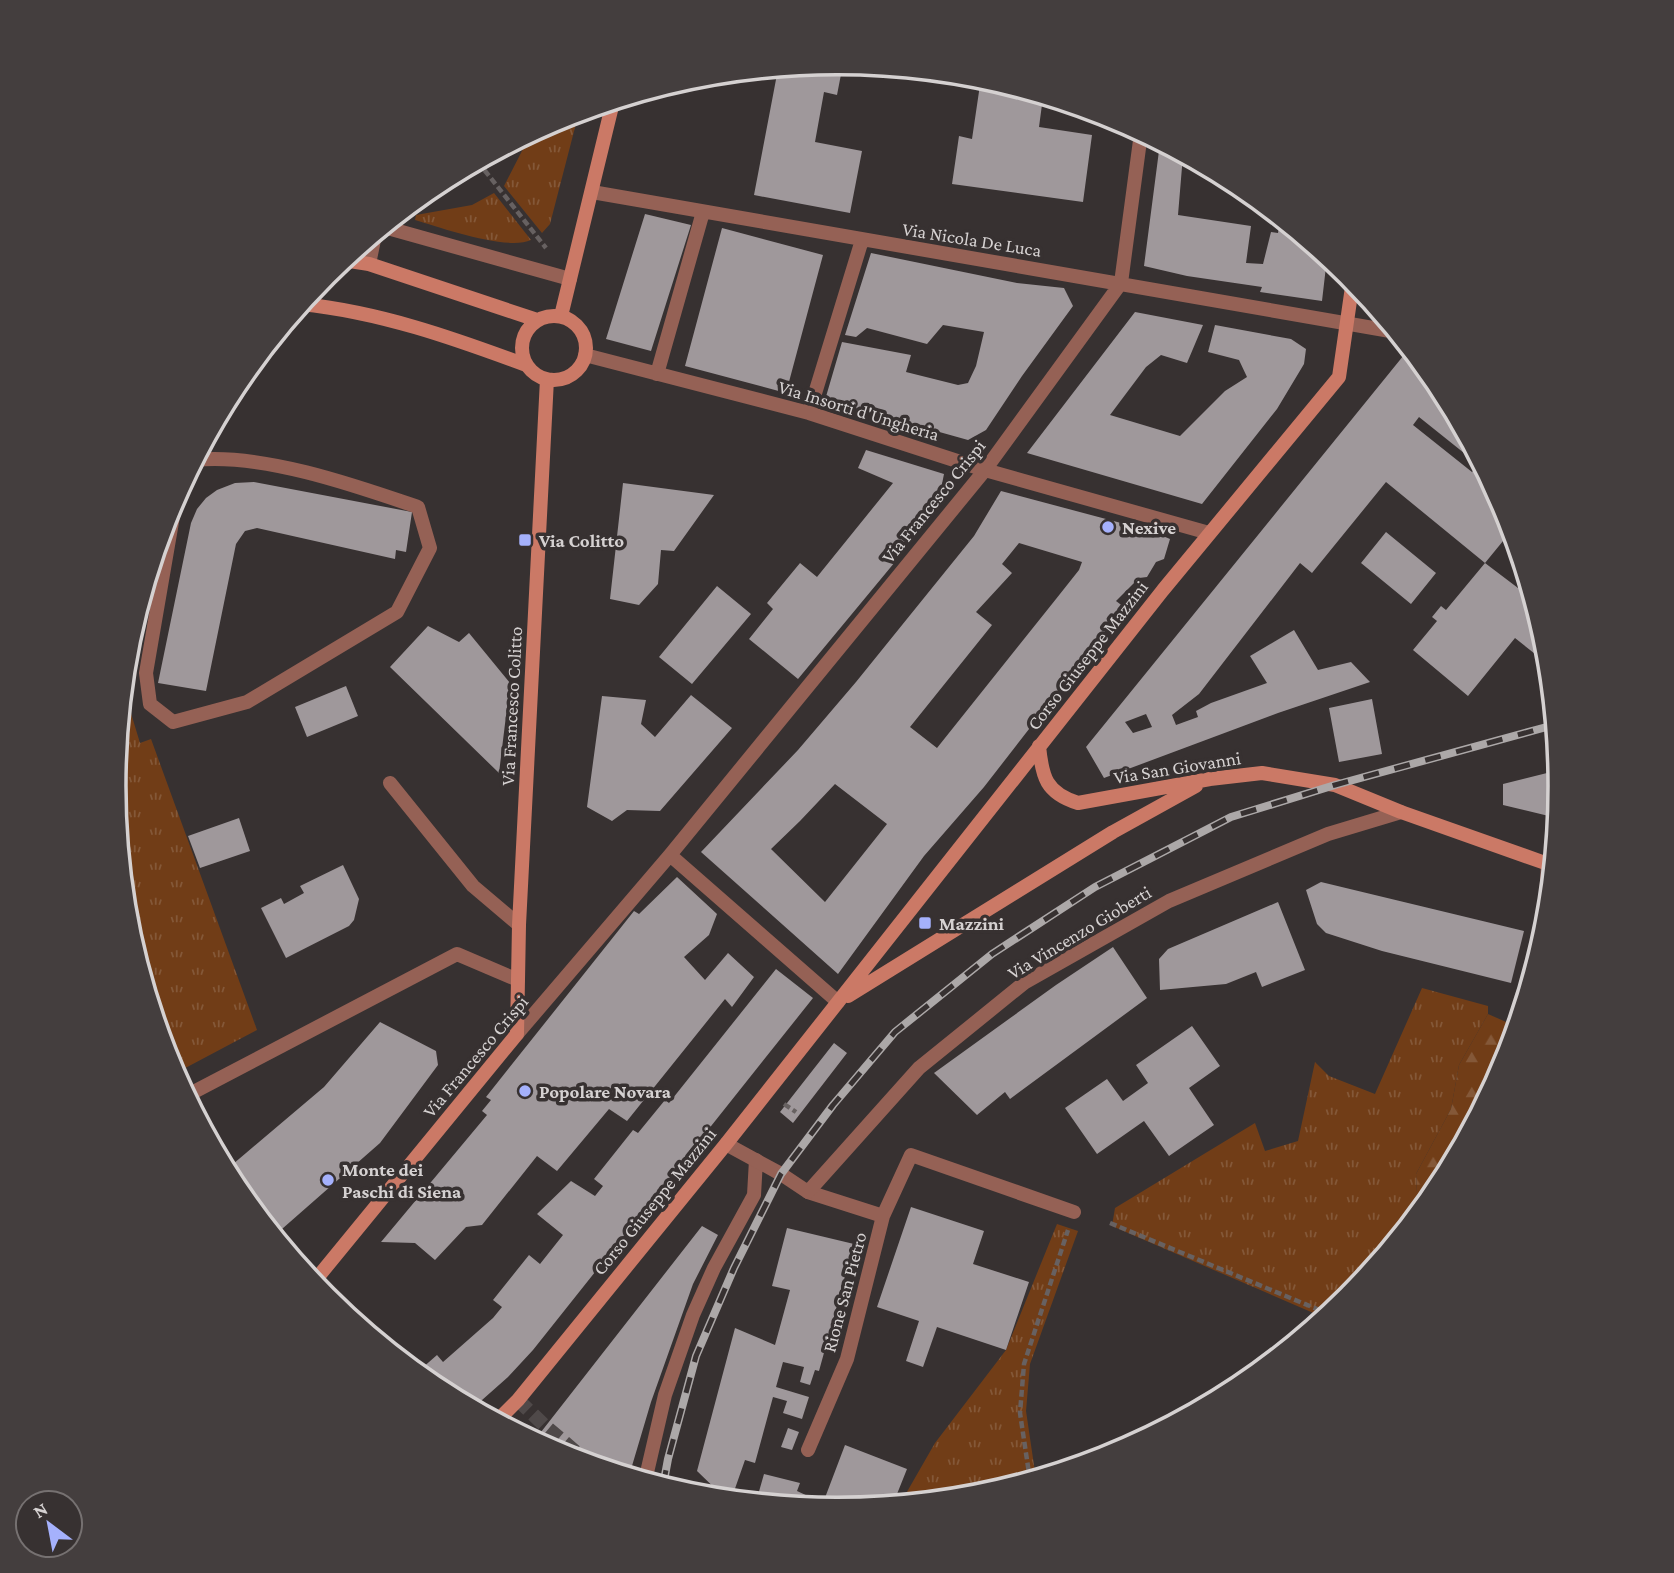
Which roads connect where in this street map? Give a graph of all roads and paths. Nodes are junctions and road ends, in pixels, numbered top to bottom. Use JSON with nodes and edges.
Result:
{"nodes":[{"id":1,"x":611,"y":112,"type":"edge"},
{"id":2,"x":1140,"y":143,"type":"edge"},
{"id":3,"x":484,"y":169,"type":"edge"},
{"id":4,"x":592,"y":192,"type":"junction"},
{"id":5,"x":703,"y":212,"type":"junction"},
{"id":6,"x":395,"y":229,"type":"edge"},
{"id":7,"x":862,"y":240,"type":"junction"},
{"id":8,"x":371,"y":249,"type":"edge"},
{"id":9,"x":357,"y":262,"type":"edge"},
{"id":10,"x":369,"y":264,"type":"junction"},
{"id":11,"x":570,"y":279,"type":"junction"},
{"id":12,"x":1121,"y":283,"type":"junction"},
{"id":13,"x":1351,"y":295,"type":"edge"},
{"id":14,"x":314,"y":305,"type":"edge"},
{"id":15,"x":561,"y":316,"type":"junction"},
{"id":16,"x":537,"y":320,"type":"junction"},
{"id":17,"x":1346,"y":326,"type":"junction"},
{"id":18,"x":1382,"y":330,"type":"edge"},
{"id":19,"x":585,"y":355,"type":"junction"},
{"id":20,"x":526,"y":365,"type":"junction"},
{"id":21,"x":657,"y":374,"type":"junction"},
{"id":22,"x":547,"y":379,"type":"junction"},
{"id":23,"x":809,"y":413,"type":"junction"},
{"id":24,"x":206,"y":459,"type":"edge"},
{"id":25,"x":985,"y":470,"type":"junction"},
{"id":26,"x":1209,"y":533,"type":"junction"},
{"id":27,"x":168,"y":545,"type":"edge"},
{"id":28,"x":1039,"y":746,"type":"junction"},
{"id":29,"x":1210,"y":779,"type":"junction"},
{"id":30,"x":390,"y":783,"type":"dead end"},
{"id":31,"x":1401,"y":812,"type":"junction"},
{"id":32,"x":670,"y":855,"type":"junction"},
{"id":33,"x":1544,"y":862,"type":"edge"},
{"id":34,"x":519,"y":925,"type":"junction"},
{"id":35,"x":518,"y":980,"type":"junction"},
{"id":36,"x":838,"y":1002,"type":"junction"},
{"id":37,"x":517,"y":1034,"type":"junction"},
{"id":38,"x":195,"y":1091,"type":"edge"},
{"id":39,"x":726,"y":1144,"type":"junction"},
{"id":40,"x":756,"y":1160,"type":"junction"},
{"id":41,"x":808,"y":1192,"type":"junction"},
{"id":42,"x":1074,"y":1212,"type":"joint"},
{"id":43,"x":883,"y":1216,"type":"junction"},
{"id":44,"x":1110,"y":1223,"type":"dead end"},
{"id":45,"x":320,"y":1274,"type":"edge"},
{"id":46,"x":1318,"y":1310,"type":"edge"},
{"id":47,"x":503,"y":1414,"type":"edge"},
{"id":48,"x":808,"y":1450,"type":"dead end"},
{"id":49,"x":647,"y":1472,"type":"edge"},
{"id":50,"x":1029,"y":1472,"type":"edge"}],
"edges":[{"from":1,"to":4,"type":"main road"},
{"from":2,"to":12,"type":"street","name":"Via Francesco Crispi"},
{"from":3,"to":11,"type":"path"},
{"from":4,"to":5,"type":"street","name":"Via Nicola De Luca"},
{"from":4,"to":11,"type":"main road"},
{"from":5,"to":7,"type":"street","name":"Via Nicola De Luca"},
{"from":5,"to":21,"type":"street"},
{"from":6,"to":11,"type":"street"},
{"from":7,"to":12,"type":"street","name":"Via Nicola De Luca"},
{"from":7,"to":23,"type":"street"},
{"from":8,"to":10,"type":"street"},
{"from":9,"to":10,"type":"main road"},
{"from":10,"to":16,"type":"main road"},
{"from":11,"to":15,"type":"main road"},
{"from":12,"to":17,"type":"street","name":"Via Nicola De Luca"},
{"from":12,"to":25,"type":"street","name":"Via Francesco Crispi"},
{"from":13,"to":17,"type":"main road","name":"Corso Giuseppe Mazzini"},
{"from":14,"to":20,"type":"main road"},
{"from":15,"to":16,"type":"main road"},
{"from":15,"to":19,"type":"main road"},
{"from":16,"to":20,"type":"main road"},
{"from":17,"to":18,"type":"street","name":"Via Nicola De Luca"},
{"from":17,"to":26,"type":"main road","name":"Corso Giuseppe Mazzini"},
{"from":19,"to":21,"type":"street","name":"Via Insorti d'Ungheria"},
{"from":19,"to":22,"type":"main road"},
{"from":20,"to":22,"type":"main road"},
{"from":21,"to":23,"type":"street","name":"Via Insorti d'Ungheria"},
{"from":22,"to":34,"type":"main road","name":"Via Francesco Colitto"},
{"from":23,"to":25,"type":"street","name":"Via Insorti d'Ungheria"},
{"from":24,"to":27,"type":"street"},
{"from":25,"to":26,"type":"street","name":"Via Insorti d'Ungheria"},
{"from":25,"to":32,"type":"street","name":"Via Francesco Crispi"},
{"from":26,"to":28,"type":"main road","name":"Corso Giuseppe Mazzini"},
{"from":28,"to":29,"type":"main road","name":"Via San Giovanni"},
{"from":28,"to":36,"type":"main road","name":"Corso Giuseppe Mazzini"},
{"from":29,"to":31,"type":"main road","name":"Via San Giovanni"},
{"from":29,"to":36,"type":"main road","name":"Corso Giuseppe Mazzini"},
{"from":30,"to":34,"type":"street"},
{"from":31,"to":33,"type":"main road","name":"Via San Giovanni"},
{"from":31,"to":41,"type":"street","name":"Via Vincenzo Gioberti"},
{"from":32,"to":36,"type":"street"},
{"from":32,"to":37,"type":"street","name":"Via Francesco Crispi"},
{"from":34,"to":35,"type":"main road","name":"Via Francesco Colitto"},
{"from":35,"to":37,"type":"main road","name":"Via Francesco Colitto"},
{"from":35,"to":38,"type":"street"},
{"from":36,"to":39,"type":"main road","name":"Corso Giuseppe Mazzini"},
{"from":37,"to":45,"type":"main road","name":"Via Francesco Crispi"},
{"from":39,"to":40,"type":"street"},
{"from":39,"to":47,"type":"main road","name":"Corso Giuseppe Mazzini"},
{"from":40,"to":41,"type":"street"},
{"from":40,"to":49,"type":"street"},
{"from":41,"to":43,"type":"street","name":"Rione San Pietro"},
{"from":42,"to":43,"type":"street"},
{"from":42,"to":50,"type":"path"},
{"from":43,"to":48,"type":"street","name":"Rione San Pietro"},
{"from":44,"to":46,"type":"path"}]}
